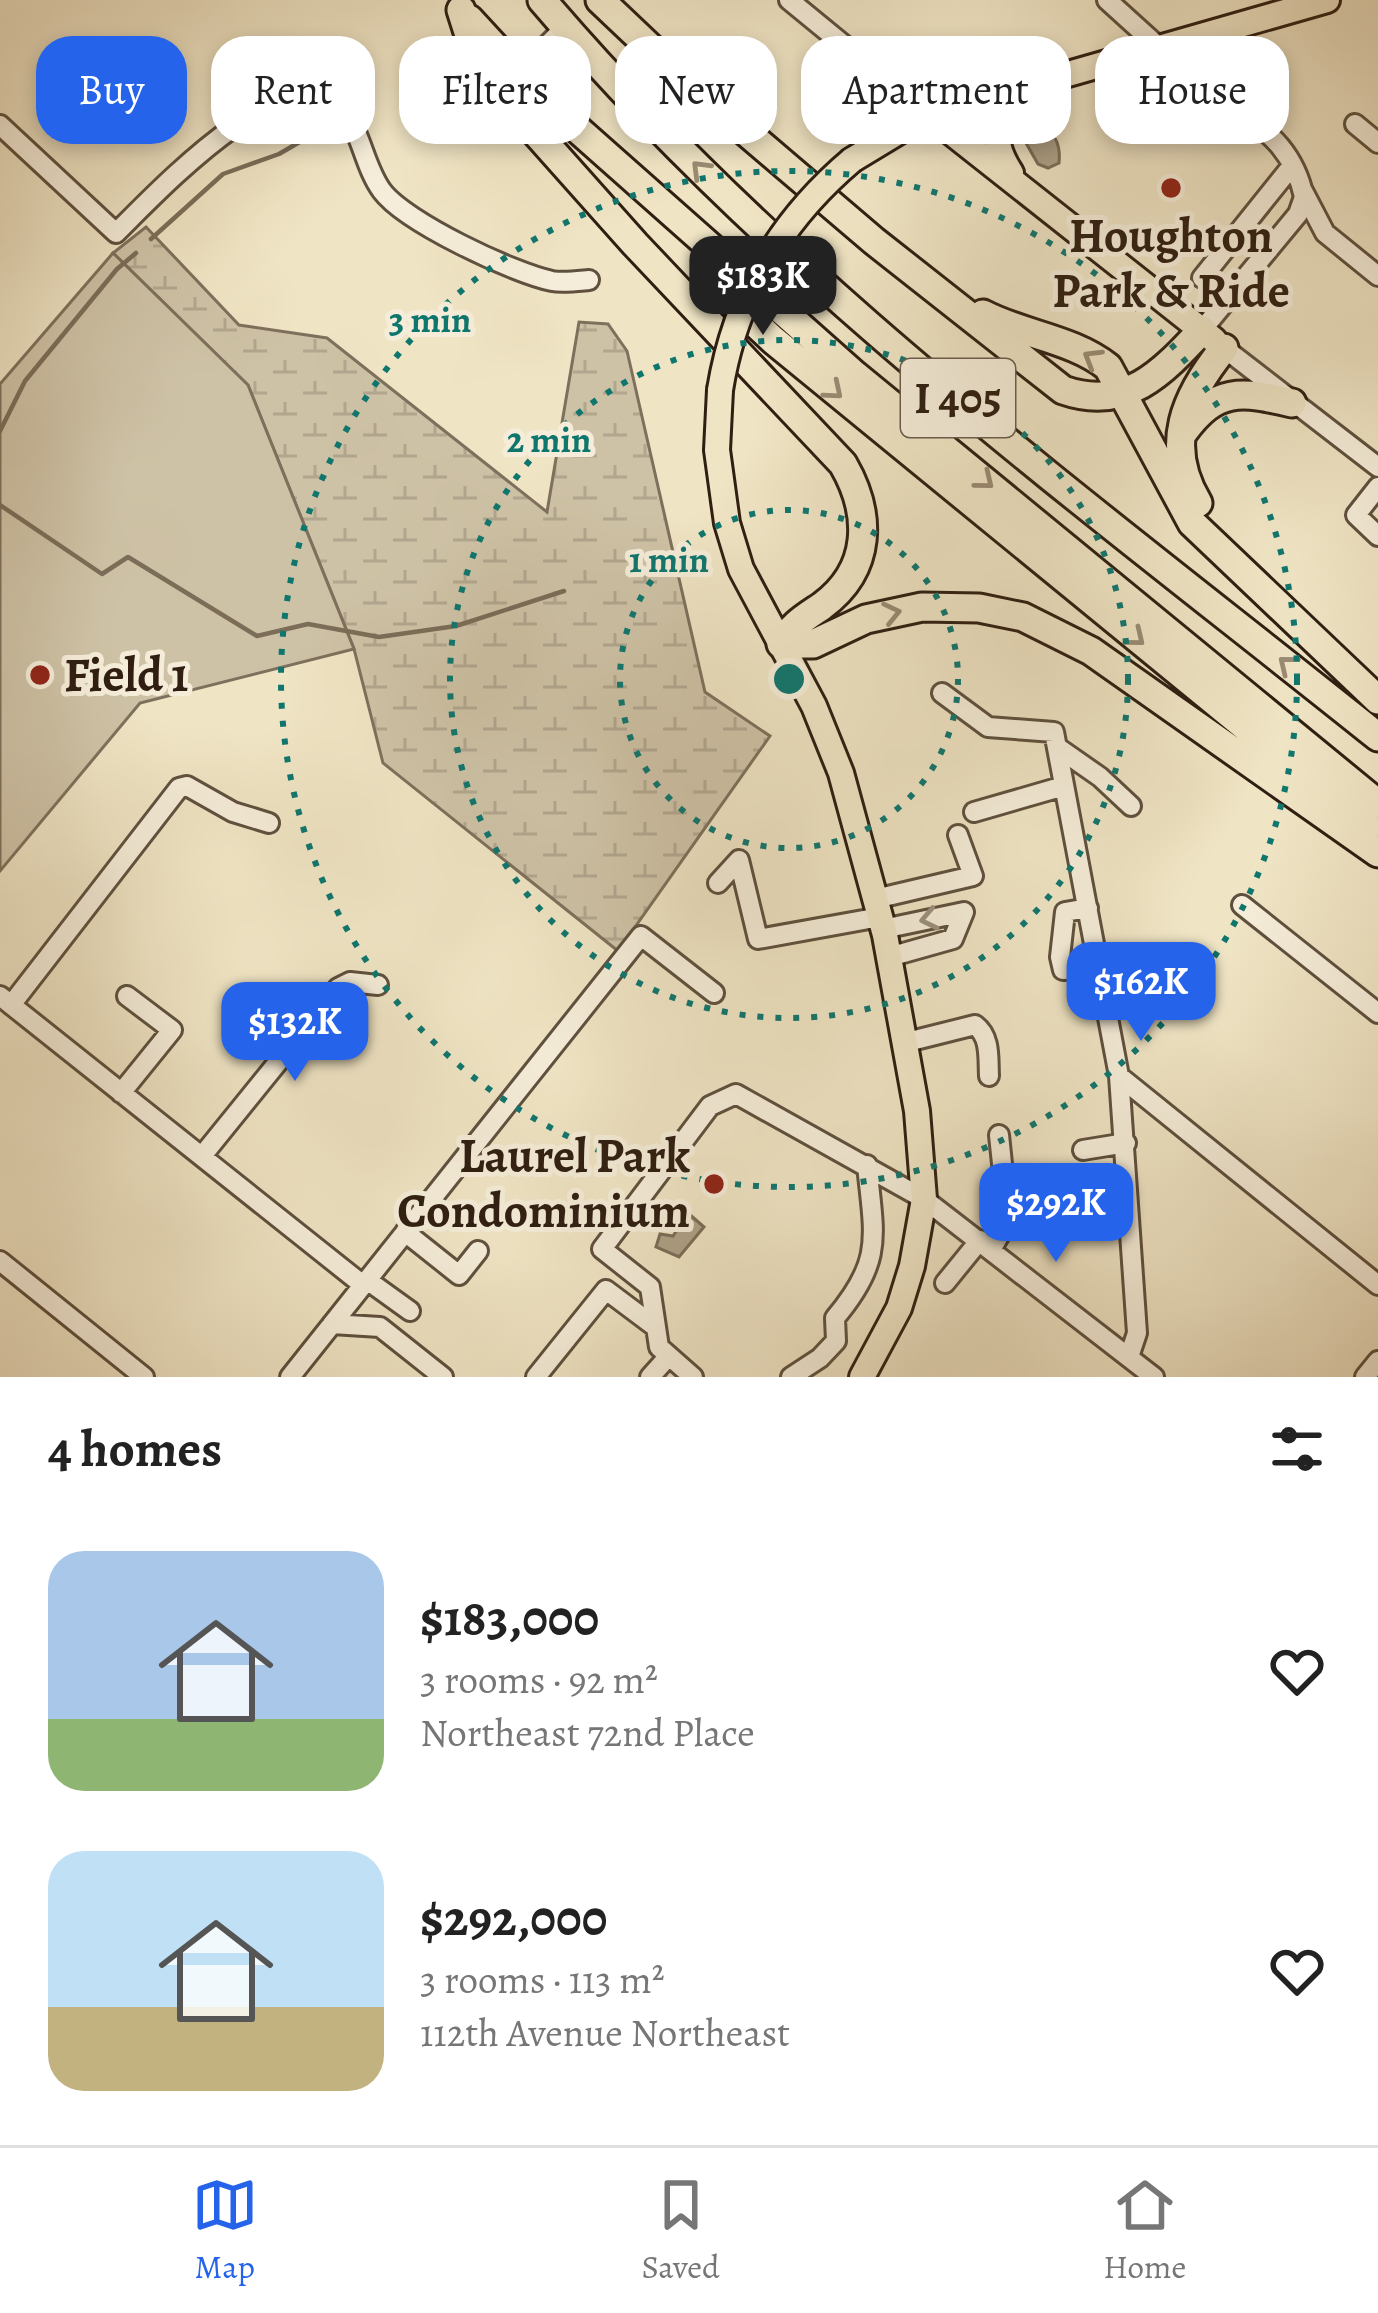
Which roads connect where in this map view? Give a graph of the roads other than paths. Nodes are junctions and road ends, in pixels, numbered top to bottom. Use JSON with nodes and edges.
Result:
{"nodes":[{"id":1,"x":542,"y":0,"type":"edge"},
{"id":2,"x":600,"y":0,"type":"edge"},
{"id":3,"x":789,"y":0,"type":"edge"},
{"id":4,"x":1107,"y":0,"type":"edge"},
{"id":5,"x":1328,"y":0,"type":"edge"},
{"id":6,"x":457,"y":5,"type":"edge"},
{"id":7,"x":565,"y":27,"type":"junction"},
{"id":8,"x":485,"y":36,"type":"edge"},
{"id":9,"x":556,"y":36,"type":"edge"},
{"id":10,"x":833,"y":36,"type":"edge"},
{"id":11,"x":1147,"y":36,"type":"edge"},
{"id":12,"x":1206,"y":36,"type":"edge"},
{"id":13,"x":1355,"y":124,"type":"dead end"},
{"id":14,"x":0,"y":125,"type":"edge"},
{"id":15,"x":591,"y":140,"type":"edge"},
{"id":16,"x":1378,"y":143,"type":"edge"},
{"id":17,"x":879,"y":144,"type":"edge"},
{"id":18,"x":966,"y":144,"type":"edge"},
{"id":19,"x":997,"y":144,"type":"edge"},
{"id":20,"x":1278,"y":144,"type":"edge"},
{"id":21,"x":1292,"y":167,"type":"junction"},
{"id":22,"x":1019,"y":185,"type":"junction"},
{"id":23,"x":1302,"y":189,"type":"junction"},
{"id":24,"x":704,"y":243,"type":"junction"},
{"id":25,"x":1378,"y":276,"type":"edge"},
{"id":26,"x":920,"y":278,"type":"junction"},
{"id":27,"x":1202,"y":278,"type":"dead end"},
{"id":28,"x":589,"y":280,"type":"dead end"},
{"id":29,"x":1213,"y":339,"type":"junction"},
{"id":30,"x":1124,"y":393,"type":"junction"},
{"id":31,"x":1292,"y":403,"type":"junction"},
{"id":32,"x":1183,"y":433,"type":"junction"},
{"id":33,"x":1378,"y":467,"type":"edge"},
{"id":34,"x":1378,"y":488,"type":"edge"},
{"id":35,"x":1378,"y":536,"type":"edge"},
{"id":36,"x":781,"y":644,"type":"junction"},
{"id":37,"x":1378,"y":677,"type":"edge"},
{"id":38,"x":942,"y":693,"type":"dead end"},
{"id":39,"x":1378,"y":700,"type":"edge"},
{"id":40,"x":1378,"y":737,"type":"edge"},
{"id":41,"x":1055,"y":740,"type":"junction"},
{"id":42,"x":1064,"y":786,"type":"junction"},
{"id":43,"x":1378,"y":804,"type":"edge"},
{"id":44,"x":1131,"y":806,"type":"dead end"},
{"id":45,"x":974,"y":812,"type":"dead end"},
{"id":46,"x":269,"y":823,"type":"dead end"},
{"id":47,"x":1378,"y":835,"type":"edge"},
{"id":48,"x":958,"y":836,"type":"dead end"},
{"id":49,"x":1378,"y":853,"type":"edge"},
{"id":50,"x":718,"y":884,"type":"dead end"},
{"id":51,"x":1242,"y":905,"type":"dead end"},
{"id":52,"x":1088,"y":908,"type":"junction"},
{"id":53,"x":879,"y":915,"type":"junction"},
{"id":54,"x":889,"y":957,"type":"junction"},
{"id":55,"x":1101,"y":968,"type":"junction"},
{"id":56,"x":378,"y":986,"type":"dead end"},
{"id":57,"x":714,"y":993,"type":"dead end"},
{"id":58,"x":127,"y":996,"type":"dead end"},
{"id":59,"x":6,"y":1000,"type":"edge"},
{"id":60,"x":1378,"y":1013,"type":"edge"},
{"id":61,"x":907,"y":1042,"type":"junction"},
{"id":62,"x":989,"y":1076,"type":"dead end"},
{"id":63,"x":1119,"y":1076,"type":"junction"},
{"id":64,"x":121,"y":1093,"type":"junction"},
{"id":65,"x":999,"y":1136,"type":"dead end"},
{"id":66,"x":1126,"y":1144,"type":"junction"},
{"id":67,"x":1083,"y":1150,"type":"dead end"},
{"id":68,"x":202,"y":1156,"type":"junction"},
{"id":69,"x":867,"y":1165,"type":"junction"},
{"id":70,"x":924,"y":1198,"type":"junction"},
{"id":71,"x":405,"y":1232,"type":"junction"},
{"id":72,"x":986,"y":1244,"type":"junction"},
{"id":73,"x":478,"y":1251,"type":"dead end"},
{"id":74,"x":0,"y":1261,"type":"edge"},
{"id":75,"x":365,"y":1282,"type":"junction"},
{"id":76,"x":945,"y":1283,"type":"dead end"},
{"id":77,"x":1378,"y":1285,"type":"edge"},
{"id":78,"x":410,"y":1311,"type":"dead end"},
{"id":79,"x":332,"y":1324,"type":"junction"},
{"id":80,"x":654,"y":1326,"type":"junction"},
{"id":81,"x":668,"y":1357,"type":"junction"},
{"id":82,"x":1129,"y":1357,"type":"junction"},
{"id":83,"x":1378,"y":1360,"type":"edge"},
{"id":84,"x":144,"y":1377,"type":"edge"},
{"id":85,"x":290,"y":1377,"type":"edge"},
{"id":86,"x":443,"y":1377,"type":"edge"},
{"id":87,"x":536,"y":1377,"type":"edge"},
{"id":88,"x":650,"y":1377,"type":"edge"},
{"id":89,"x":693,"y":1377,"type":"edge"},
{"id":90,"x":791,"y":1377,"type":"edge"},
{"id":91,"x":862,"y":1377,"type":"edge"},
{"id":92,"x":1154,"y":1377,"type":"edge"},
{"id":93,"x":1365,"y":1377,"type":"edge"}],
"edges":[{"from":1,"to":7,"type":"highway","number":"I 405"},
{"from":2,"to":26,"type":"highway"},
{"from":3,"to":10,"type":"street"},
{"from":4,"to":11,"type":"street"},
{"from":5,"to":12,"type":"main road"},
{"from":6,"to":8,"type":"highway","number":"I 405"},
{"from":6,"to":36,"type":"highway"},
{"from":7,"to":9,"type":"street"},
{"from":40,"to":7,"type":"highway","number":"I 405","one_way":true},
{"from":13,"to":16,"type":"street"},
{"from":14,"to":28,"type":"street"},
{"from":15,"to":24,"type":"highway","number":"I 405"},
{"from":17,"to":36,"type":"main road","bridge":true},
{"from":18,"to":22,"type":"main road"},
{"from":19,"to":22,"type":"main road"},
{"from":20,"to":21,"type":"street"},
{"from":21,"to":23,"type":"street"},
{"from":21,"to":27,"type":"street"},
{"from":22,"to":29,"type":"main road"},
{"from":23,"to":25,"type":"street"},
{"from":23,"to":29,"type":"street"},
{"from":24,"to":43,"type":"highway","number":"I 405","one_way":true},
{"from":24,"to":47,"type":"highway","one_way":true},
{"from":30,"to":26,"type":"highway","one_way":true},
{"from":26,"to":30,"type":"highway"},
{"from":29,"to":30,"type":"highway"},
{"from":29,"to":31,"type":"street"},
{"from":29,"to":32,"type":"highway"},
{"from":30,"to":39,"type":"highway"},
{"from":31,"to":32,"type":"highway"},
{"from":31,"to":33,"type":"street"},
{"from":32,"to":37,"type":"highway"},
{"from":34,"to":35,"type":"street"},
{"from":36,"to":49,"type":"highway","one_way":true},
{"from":36,"to":53,"type":"main road"},
{"from":38,"to":41,"type":"street"},
{"from":41,"to":42,"type":"street"},
{"from":41,"to":44,"type":"street"},
{"from":42,"to":45,"type":"street"},
{"from":42,"to":52,"type":"street"},
{"from":46,"to":59,"type":"street"},
{"from":48,"to":53,"type":"street"},
{"from":50,"to":53,"type":"street"},
{"from":51,"to":60,"type":"street"},
{"from":52,"to":55,"type":"street"},
{"from":52,"to":55,"type":"street"},
{"from":53,"to":54,"type":"main road"},
{"from":54,"to":53,"type":"street","one_way":true},
{"from":54,"to":61,"type":"main road"},
{"from":55,"to":63,"type":"street"},
{"from":56,"to":68,"type":"street"},
{"from":57,"to":71,"type":"street"},
{"from":58,"to":64,"type":"street"},
{"from":59,"to":64,"type":"street"},
{"from":61,"to":62,"type":"street"},
{"from":61,"to":70,"type":"main road"},
{"from":63,"to":66,"type":"street"},
{"from":63,"to":77,"type":"street"},
{"from":64,"to":68,"type":"street"},
{"from":65,"to":72,"type":"street"},
{"from":66,"to":67,"type":"street"},
{"from":66,"to":82,"type":"street"},
{"from":68,"to":75,"type":"street"},
{"from":69,"to":70,"type":"street"},
{"from":69,"to":80,"type":"street"},
{"from":69,"to":90,"type":"street"},
{"from":70,"to":72,"type":"street"},
{"from":70,"to":91,"type":"main road"},
{"from":71,"to":73,"type":"street"},
{"from":71,"to":75,"type":"street"},
{"from":72,"to":76,"type":"street"},
{"from":72,"to":82,"type":"street"},
{"from":74,"to":84,"type":"street"},
{"from":75,"to":78,"type":"street"},
{"from":75,"to":79,"type":"street"},
{"from":79,"to":85,"type":"street"},
{"from":79,"to":86,"type":"street"},
{"from":80,"to":81,"type":"street"},
{"from":80,"to":87,"type":"street"},
{"from":81,"to":88,"type":"street"},
{"from":81,"to":89,"type":"street"},
{"from":82,"to":92,"type":"street"},
{"from":83,"to":93,"type":"street"}]}
